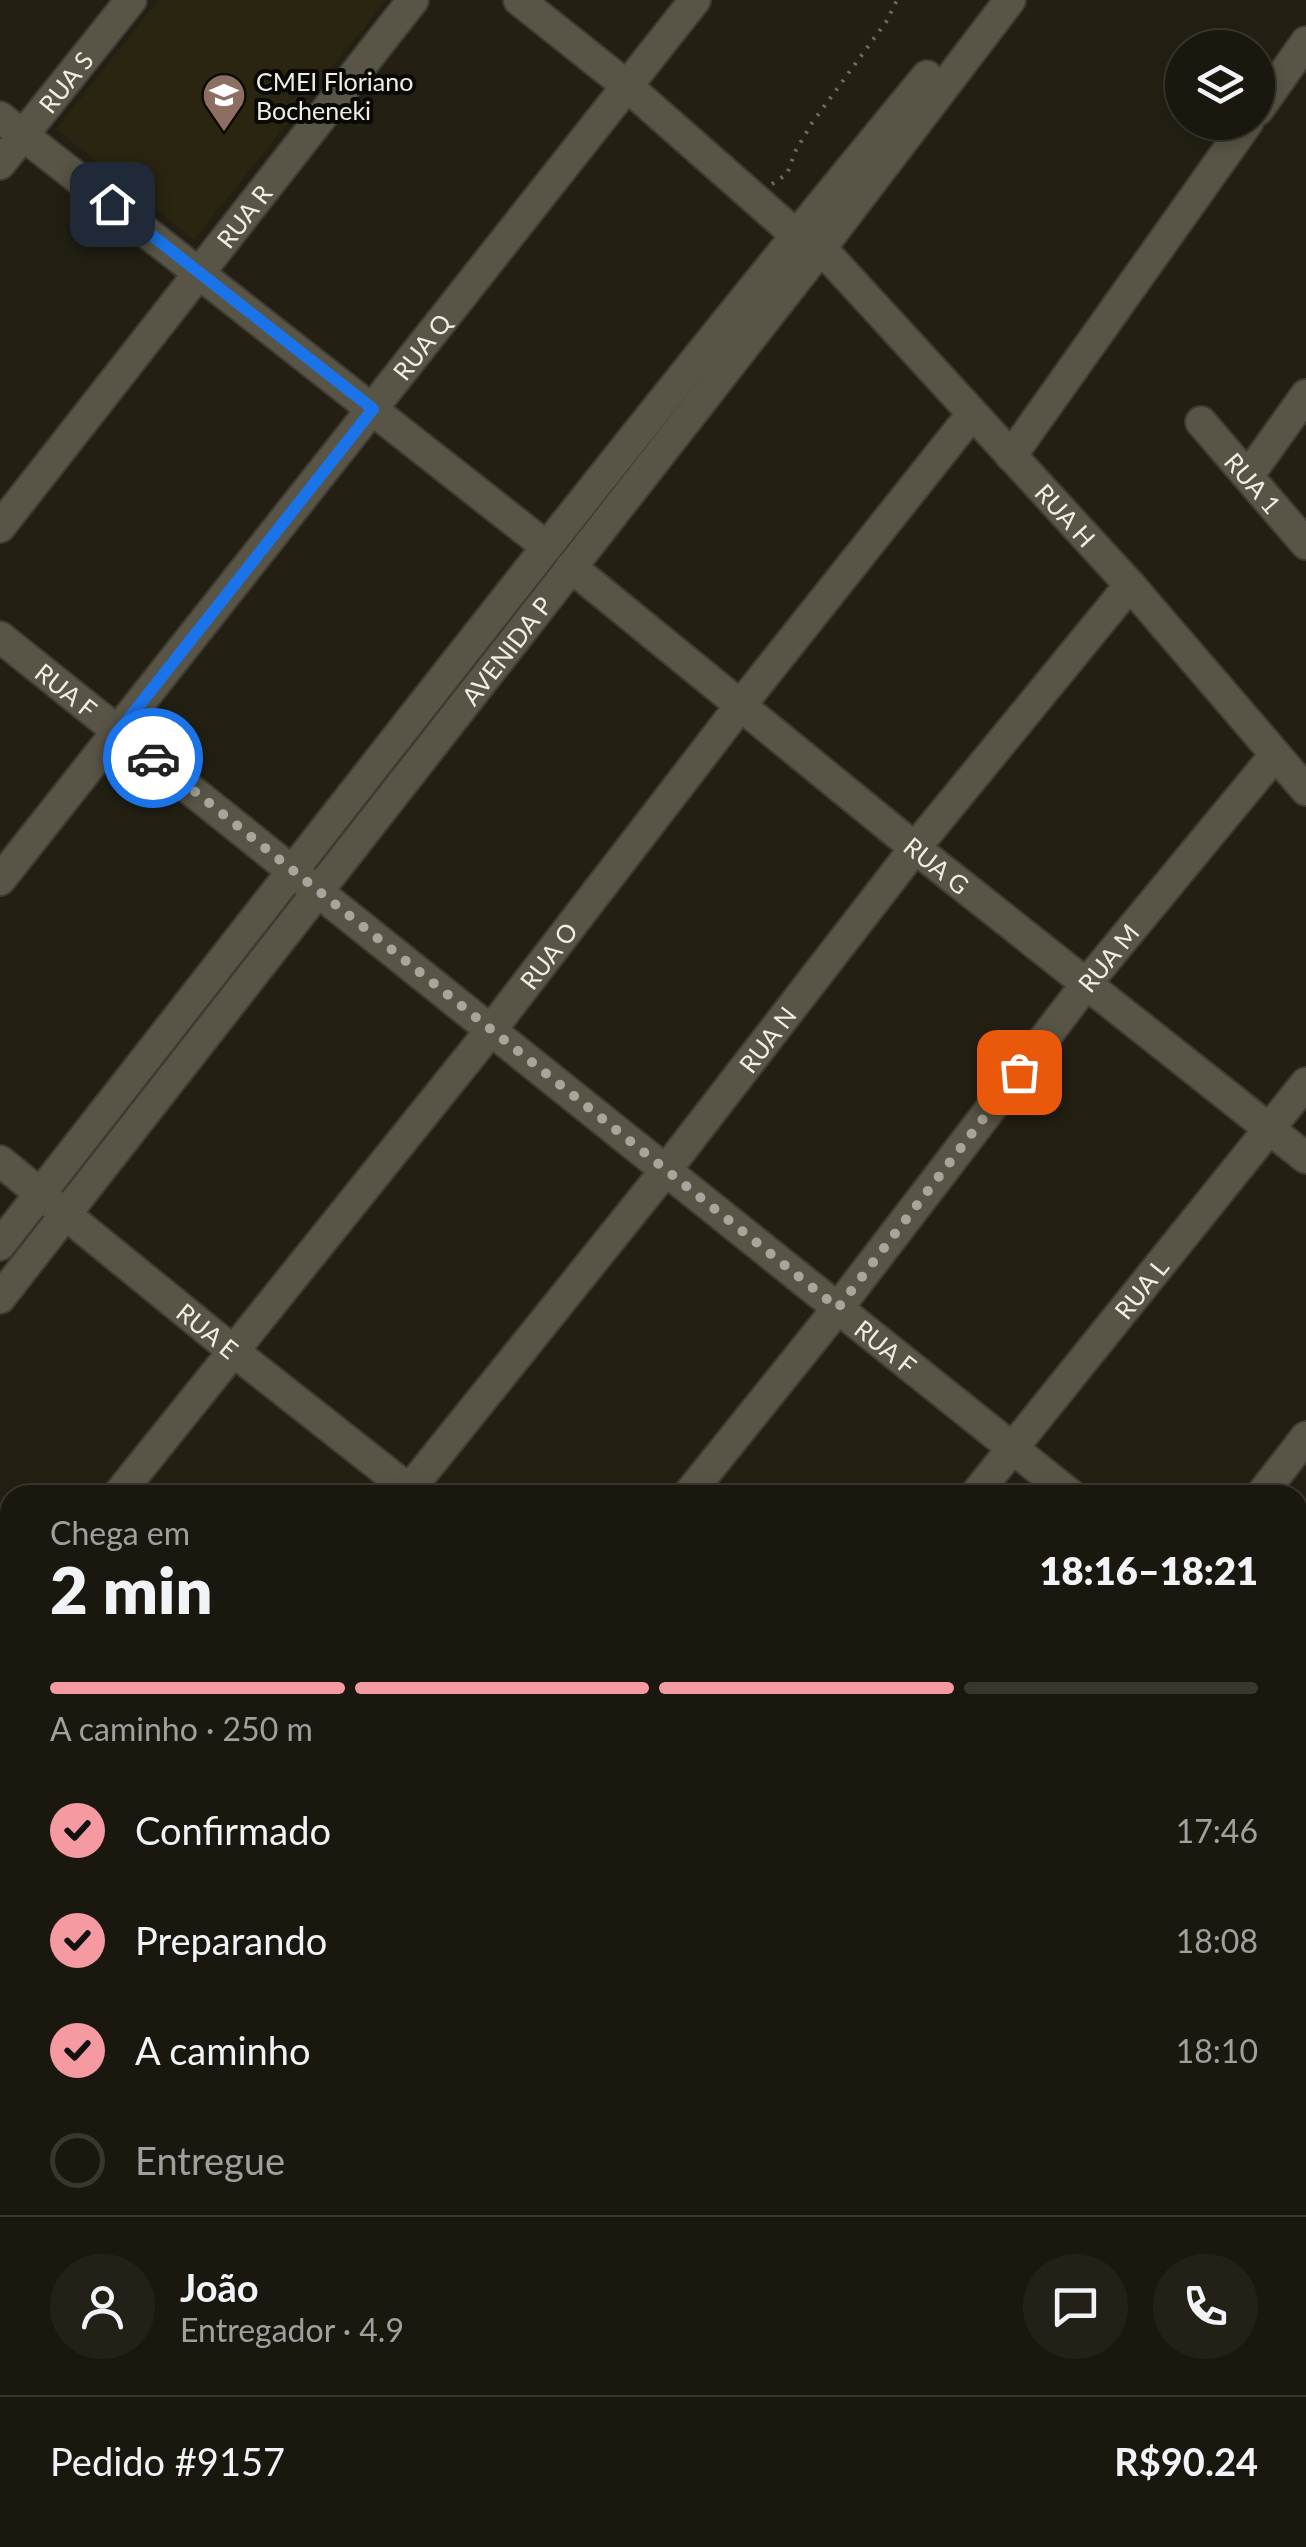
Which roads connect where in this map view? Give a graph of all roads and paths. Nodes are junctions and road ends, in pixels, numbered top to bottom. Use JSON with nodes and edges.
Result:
{"nodes":[{"id":1,"x":132,"y":0,"type":"edge"},
{"id":2,"x":413,"y":0,"type":"edge"},
{"id":3,"x":519,"y":0,"type":"edge"},
{"id":4,"x":695,"y":0,"type":"edge"},
{"id":5,"x":897,"y":0,"type":"edge"},
{"id":6,"x":991,"y":0,"type":"edge"},
{"id":7,"x":1010,"y":0,"type":"edge"},
{"id":8,"x":1306,"y":42,"type":"edge"},
{"id":9,"x":627,"y":86,"type":"junction"},
{"id":10,"x":1275,"y":86,"type":"edge"},
{"id":11,"x":11,"y":127,"type":"edge"},
{"id":12,"x":1235,"y":140,"type":"edge"},
{"id":13,"x":0,"y":164,"type":"edge"},
{"id":14,"x":751,"y":197,"type":"junction"},
{"id":15,"x":808,"y":242,"type":"junction"},
{"id":16,"x":201,"y":273,"type":"junction"},
{"id":17,"x":1306,"y":394,"type":"edge"},
{"id":18,"x":373,"y":409,"type":"junction"},
{"id":19,"x":972,"y":414,"type":"junction"},
{"id":20,"x":1201,"y":422,"type":"dead end"},
{"id":21,"x":1010,"y":456,"type":"junction"},
{"id":22,"x":1248,"y":476,"type":"junction"},
{"id":23,"x":0,"y":527,"type":"edge"},
{"id":24,"x":1306,"y":544,"type":"edge"},
{"id":25,"x":546,"y":547,"type":"junction"},
{"id":26,"x":571,"y":568,"type":"junction"},
{"id":27,"x":1130,"y":585,"type":"junction"},
{"id":28,"x":0,"y":637,"type":"edge"},
{"id":29,"x":740,"y":706,"type":"junction"},
{"id":30,"x":119,"y":731,"type":"junction"},
{"id":31,"x":1276,"y":754,"type":"junction"},
{"id":32,"x":1306,"y":790,"type":"edge"},
{"id":33,"x":915,"y":848,"type":"junction"},
{"id":34,"x":0,"y":880,"type":"edge"},
{"id":35,"x":306,"y":880,"type":"junction"},
{"id":36,"x":1087,"y":983,"type":"junction"},
{"id":37,"x":491,"y":1030,"type":"junction"},
{"id":38,"x":1306,"y":1083,"type":"edge"},
{"id":39,"x":1269,"y":1128,"type":"junction"},
{"id":40,"x":1306,"y":1158,"type":"edge"},
{"id":41,"x":0,"y":1161,"type":"edge"},
{"id":42,"x":666,"y":1170,"type":"junction"},
{"id":43,"x":41,"y":1193,"type":"junction"},
{"id":44,"x":67,"y":1215,"type":"junction"},
{"id":45,"x":0,"y":1245,"type":"edge"},
{"id":46,"x":0,"y":1298,"type":"edge"},
{"id":47,"x":838,"y":1308,"type":"junction"},
{"id":48,"x":232,"y":1350,"type":"junction"},
{"id":49,"x":1306,"y":1437,"type":"edge"},
{"id":50,"x":1012,"y":1448,"type":"junction"},
{"id":51,"x":126,"y":1485,"type":"edge"},
{"id":52,"x":400,"y":1485,"type":"edge"},
{"id":53,"x":416,"y":1485,"type":"edge"},
{"id":54,"x":696,"y":1485,"type":"edge"},
{"id":55,"x":983,"y":1485,"type":"edge"},
{"id":56,"x":1059,"y":1485,"type":"edge"},
{"id":57,"x":1270,"y":1485,"type":"edge"}],
"edges":[{"from":1,"to":11,"type":"street","name":"RUA S"},
{"from":2,"to":16,"type":"street","name":"RUA R"},
{"from":3,"to":9,"type":"street","name":"RUA H"},
{"from":4,"to":9,"type":"street","name":"RUA Q"},
{"from":5,"to":14,"type":"path"},
{"from":6,"to":15,"type":"street","name":"AVENIDA P"},
{"from":7,"to":15,"type":"street","name":"AVENIDA P"},
{"from":8,"to":10,"type":"street"},
{"from":9,"to":14,"type":"street","name":"RUA H"},
{"from":9,"to":18,"type":"street","name":"RUA Q"},
{"from":11,"to":13,"type":"street","name":"RUA S"},
{"from":11,"to":16,"type":"street"},
{"from":12,"to":21,"type":"street"},
{"from":14,"to":15,"type":"street","name":"RUA H"},
{"from":15,"to":19,"type":"street","name":"RUA H"},
{"from":15,"to":25,"type":"street","name":"AVENIDA P"},
{"from":15,"to":26,"type":"street","name":"AVENIDA P"},
{"from":16,"to":18,"type":"street"},
{"from":16,"to":23,"type":"street","name":"RUA R"},
{"from":17,"to":22,"type":"street"},
{"from":18,"to":25,"type":"street"},
{"from":18,"to":30,"type":"street","name":"RUA Q"},
{"from":19,"to":21,"type":"street","name":"RUA H"},
{"from":19,"to":29,"type":"street","name":"RUA O"},
{"from":20,"to":22,"type":"street","name":"RUA 1"},
{"from":21,"to":27,"type":"street","name":"RUA H"},
{"from":22,"to":24,"type":"street","name":"RUA 1"},
{"from":25,"to":35,"type":"street","name":"AVENIDA P"},
{"from":26,"to":29,"type":"street","name":"RUA G"},
{"from":26,"to":35,"type":"street","name":"AVENIDA P"},
{"from":27,"to":31,"type":"street","name":"RUA H"},
{"from":27,"to":33,"type":"street","name":"RUA N"},
{"from":28,"to":30,"type":"street","name":"RUA F"},
{"from":29,"to":33,"type":"street","name":"RUA G"},
{"from":29,"to":37,"type":"street","name":"RUA O"},
{"from":30,"to":34,"type":"street","name":"RUA Q"},
{"from":30,"to":35,"type":"street","name":"RUA F"},
{"from":31,"to":32,"type":"street","name":"RUA H"},
{"from":31,"to":36,"type":"street","name":"RUA M"},
{"from":33,"to":36,"type":"street","name":"RUA G"},
{"from":33,"to":42,"type":"street","name":"RUA N"},
{"from":35,"to":37,"type":"street","name":"RUA F"},
{"from":35,"to":43,"type":"street","name":"AVENIDA P"},
{"from":35,"to":44,"type":"street","name":"AVENIDA P"},
{"from":36,"to":39,"type":"street","name":"RUA G"},
{"from":36,"to":47,"type":"street","name":"RUA M"},
{"from":37,"to":42,"type":"street","name":"RUA F"},
{"from":37,"to":48,"type":"street","name":"RUA O"},
{"from":38,"to":39,"type":"street","name":"RUA L"},
{"from":39,"to":40,"type":"street","name":"RUA G"},
{"from":39,"to":50,"type":"street","name":"RUA L"},
{"from":41,"to":43,"type":"street","name":"RUA E"},
{"from":42,"to":47,"type":"street","name":"RUA F"},
{"from":42,"to":53,"type":"street","name":"RUA N"},
{"from":43,"to":44,"type":"street","name":"RUA E"},
{"from":43,"to":45,"type":"street","name":"AVENIDA P"},
{"from":44,"to":46,"type":"street","name":"AVENIDA P"},
{"from":44,"to":48,"type":"street","name":"RUA E"},
{"from":47,"to":50,"type":"street","name":"RUA F"},
{"from":47,"to":54,"type":"street","name":"RUA M"},
{"from":48,"to":51,"type":"street","name":"RUA O"},
{"from":48,"to":52,"type":"street","name":"RUA E"},
{"from":49,"to":57,"type":"street"},
{"from":50,"to":55,"type":"street","name":"RUA L"},
{"from":50,"to":56,"type":"street","name":"RUA F"}]}
